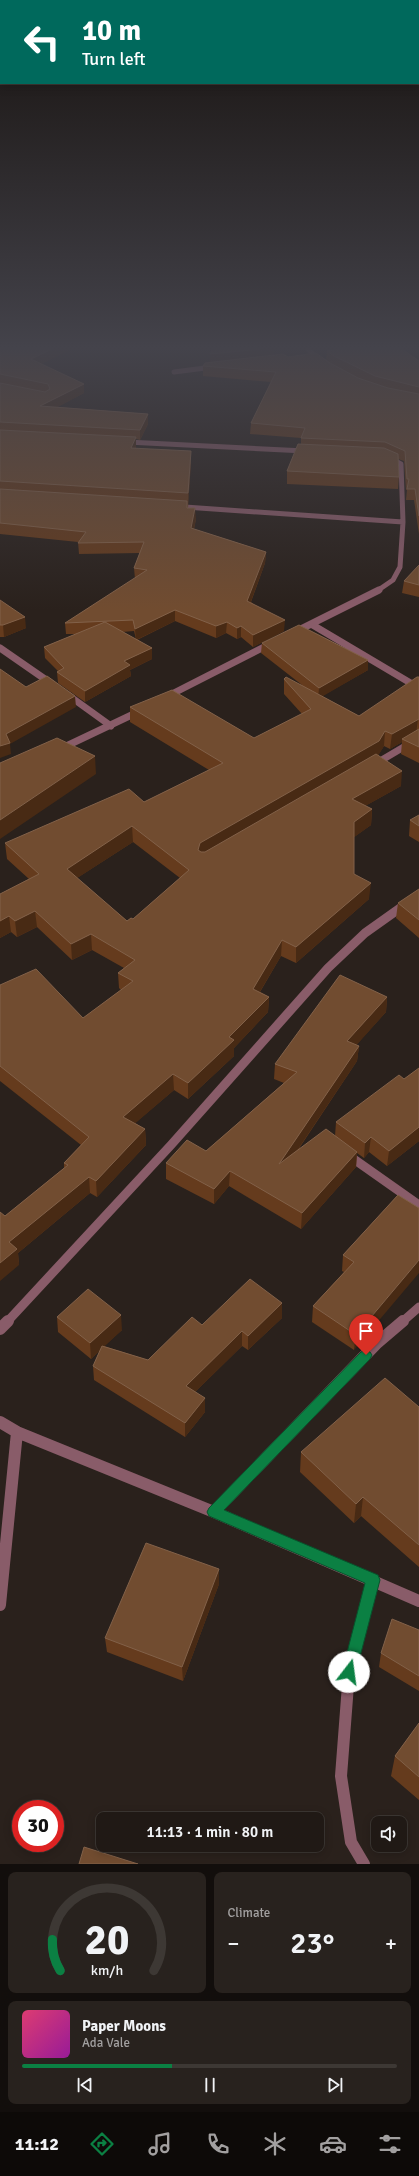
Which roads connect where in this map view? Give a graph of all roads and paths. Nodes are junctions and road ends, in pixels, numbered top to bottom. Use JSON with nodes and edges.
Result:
{"nodes":[{"id":1,"x":116,"y":442,"type":"edge"},
{"id":2,"x":310,"y":451,"type":"edge"},
{"id":3,"x":384,"y":456,"type":"edge"},
{"id":4,"x":174,"y":507,"type":"edge"},
{"id":5,"x":403,"y":522,"type":"junction"},
{"id":6,"x":311,"y":624,"type":"junction"},
{"id":7,"x":290,"y":634,"type":"edge"},
{"id":8,"x":276,"y":641,"type":"edge"},
{"id":9,"x":0,"y":648,"type":"edge"},
{"id":10,"x":419,"y":688,"type":"edge"},
{"id":11,"x":158,"y":701,"type":"edge"},
{"id":12,"x":145,"y":708,"type":"edge"},
{"id":13,"x":111,"y":726,"type":"junction"},
{"id":14,"x":419,"y":738,"type":"edge"},
{"id":15,"x":56,"y":751,"type":"edge"},
{"id":16,"x":365,"y":769,"type":"edge"},
{"id":17,"x":419,"y":895,"type":"edge"},
{"id":18,"x":342,"y":1150,"type":"edge"},
{"id":19,"x":419,"y":1205,"type":"edge"},
{"id":20,"x":419,"y":1306,"type":"edge"},
{"id":21,"x":0,"y":1329,"type":"edge"},
{"id":22,"x":0,"y":1422,"type":"edge"},
{"id":23,"x":17,"y":1432,"type":"junction"},
{"id":24,"x":214,"y":1512,"type":"junction"},
{"id":25,"x":373,"y":1580,"type":"junction"},
{"id":26,"x":419,"y":1601,"type":"edge"},
{"id":27,"x":0,"y":1605,"type":"edge"},
{"id":28,"x":364,"y":1864,"type":"edge"}],
"edges":[{"from":1,"to":2,"type":"street"},
{"from":3,"to":5,"type":"street"},
{"from":4,"to":5,"type":"street"},
{"from":5,"to":6,"type":"street"},
{"from":6,"to":7,"type":"street"},
{"from":6,"to":10,"type":"street"},
{"from":8,"to":11,"type":"street"},
{"from":9,"to":13,"type":"street"},
{"from":12,"to":13,"type":"street"},
{"from":13,"to":15,"type":"street"},
{"from":14,"to":16,"type":"street"},
{"from":17,"to":21,"type":"street"},
{"from":18,"to":19,"type":"street"},
{"from":20,"to":24,"type":"street"},
{"from":22,"to":23,"type":"street"},
{"from":23,"to":24,"type":"street"},
{"from":23,"to":27,"type":"street"},
{"from":24,"to":25,"type":"street"},
{"from":25,"to":26,"type":"street"},
{"from":25,"to":28,"type":"street"}]}
